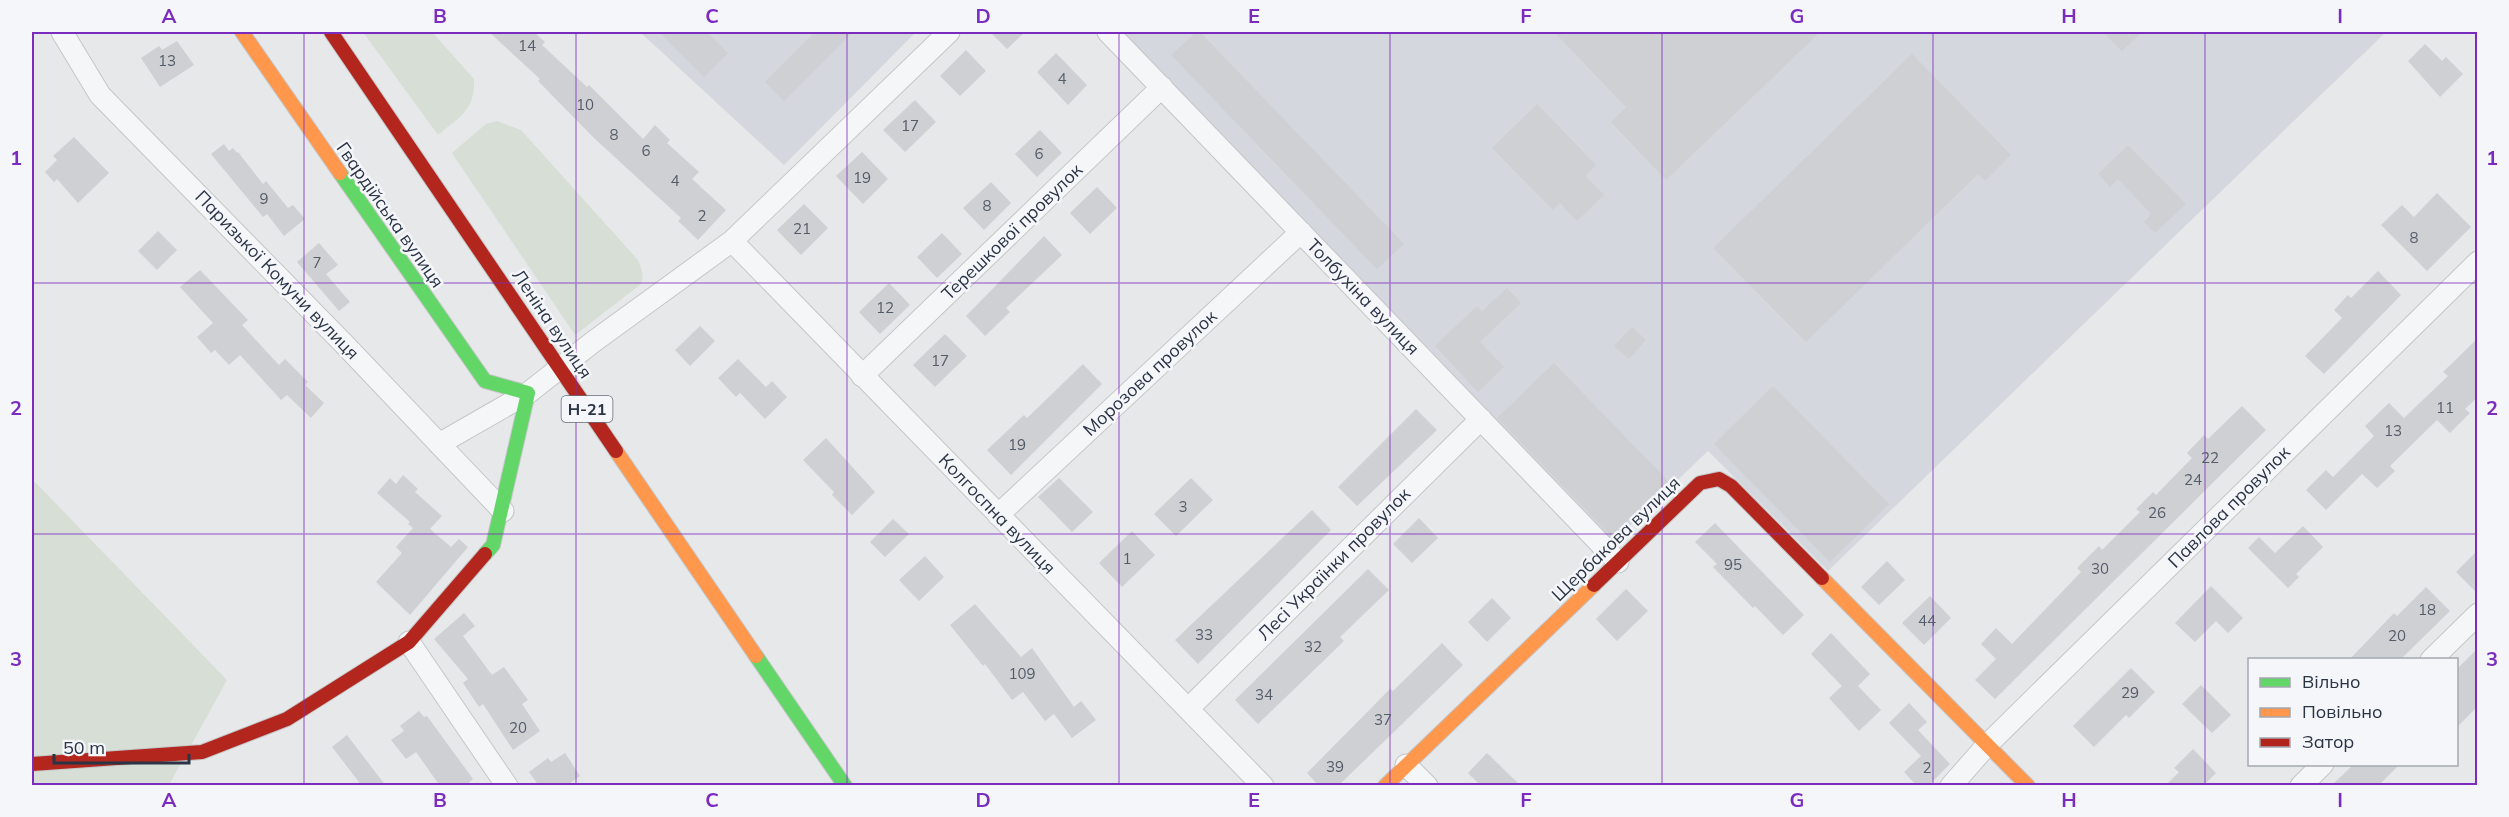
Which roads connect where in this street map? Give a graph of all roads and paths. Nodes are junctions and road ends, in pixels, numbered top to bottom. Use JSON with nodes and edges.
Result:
{"nodes":[{"id":1,"x":62,"y":32,"type":"edge"},
{"id":2,"x":242,"y":32,"type":"edge"},
{"id":3,"x":331,"y":32,"type":"edge"},
{"id":4,"x":950,"y":32,"type":"edge"},
{"id":5,"x":1108,"y":32,"type":"edge"},
{"id":6,"x":1162,"y":87,"type":"junction"},
{"id":7,"x":1301,"y":232,"type":"junction"},
{"id":8,"x":732,"y":241,"type":"junction"},
{"id":9,"x":2478,"y":262,"type":"edge"},
{"id":10,"x":559,"y":368,"type":"junction"},
{"id":11,"x":862,"y":376,"type":"junction"},
{"id":12,"x":528,"y":393,"type":"junction"},
{"id":13,"x":1480,"y":419,"type":"junction"},
{"id":14,"x":439,"y":444,"type":"junction"},
{"id":15,"x":502,"y":511,"type":"junction"},
{"id":16,"x":998,"y":515,"type":"junction"},
{"id":17,"x":1618,"y":562,"type":"junction"},
{"id":18,"x":2478,"y":614,"type":"edge"},
{"id":19,"x":409,"y":642,"type":"junction"},
{"id":20,"x":2433,"y":658,"type":"edge"},
{"id":21,"x":1188,"y":709,"type":"junction"},
{"id":22,"x":1985,"y":748,"type":"junction"},
{"id":23,"x":32,"y":764,"type":"edge"},
{"id":24,"x":1406,"y":765,"type":"junction"},
{"id":25,"x":2322,"y":766,"type":"edge"},
{"id":26,"x":507,"y":786,"type":"edge"},
{"id":27,"x":845,"y":786,"type":"edge"},
{"id":28,"x":1263,"y":786,"type":"edge"},
{"id":29,"x":1385,"y":786,"type":"edge"},
{"id":30,"x":1427,"y":786,"type":"edge"},
{"id":31,"x":1951,"y":786,"type":"edge"},
{"id":32,"x":2028,"y":786,"type":"edge"},
{"id":33,"x":2301,"y":786,"type":"edge"}],
"edges":[{"from":1,"to":14,"type":"street","name":"Паризької Комуни вулиця"},
{"from":2,"to":12,"type":"street","name":"Гвардійська вулиця"},
{"from":3,"to":10,"type":"street","name":"Леніна вулиця","number":"Н-21"},
{"from":4,"to":8,"type":"street"},
{"from":5,"to":6,"type":"street","name":"Толбухіна вулиця"},
{"from":6,"to":7,"type":"street","name":"Толбухіна вулиця"},
{"from":6,"to":11,"type":"street","name":"Терешкової провулок"},
{"from":7,"to":13,"type":"street","name":"Толбухіна вулиця"},
{"from":7,"to":16,"type":"street","name":"Морозова провулок"},
{"from":8,"to":10,"type":"street"},
{"from":8,"to":11,"type":"street","name":"Колгоспна вулиця"},
{"from":9,"to":22,"type":"street","name":"Павлова провулок"},
{"from":10,"to":12,"type":"street"},
{"from":10,"to":27,"type":"street","name":"Леніна вулиця","number":"Н-21"},
{"from":11,"to":16,"type":"street","name":"Колгоспна вулиця"},
{"from":12,"to":14,"type":"street"},
{"from":12,"to":15,"type":"street"},
{"from":13,"to":17,"type":"street","name":"Толбухіна вулиця"},
{"from":13,"to":21,"type":"street","name":"Лесі Українки провулок"},
{"from":14,"to":15,"type":"street","name":"Паризької Комуни вулиця"},
{"from":15,"to":19,"type":"street"},
{"from":16,"to":21,"type":"street","name":"Колгоспна вулиця"},
{"from":17,"to":22,"type":"street","name":"Щербакова вулиця"},
{"from":17,"to":24,"type":"street","name":"Щербакова вулиця"},
{"from":18,"to":20,"type":"street"},
{"from":19,"to":23,"type":"street"},
{"from":19,"to":26,"type":"street"},
{"from":21,"to":28,"type":"street","name":"Колгоспна вулиця"},
{"from":22,"to":31,"type":"street","name":"Павлова провулок"},
{"from":22,"to":32,"type":"street","name":"Щербакова вулиця"},
{"from":24,"to":29,"type":"street","name":"Щербакова вулиця"},
{"from":24,"to":30,"type":"street"},
{"from":25,"to":33,"type":"street"}]}
